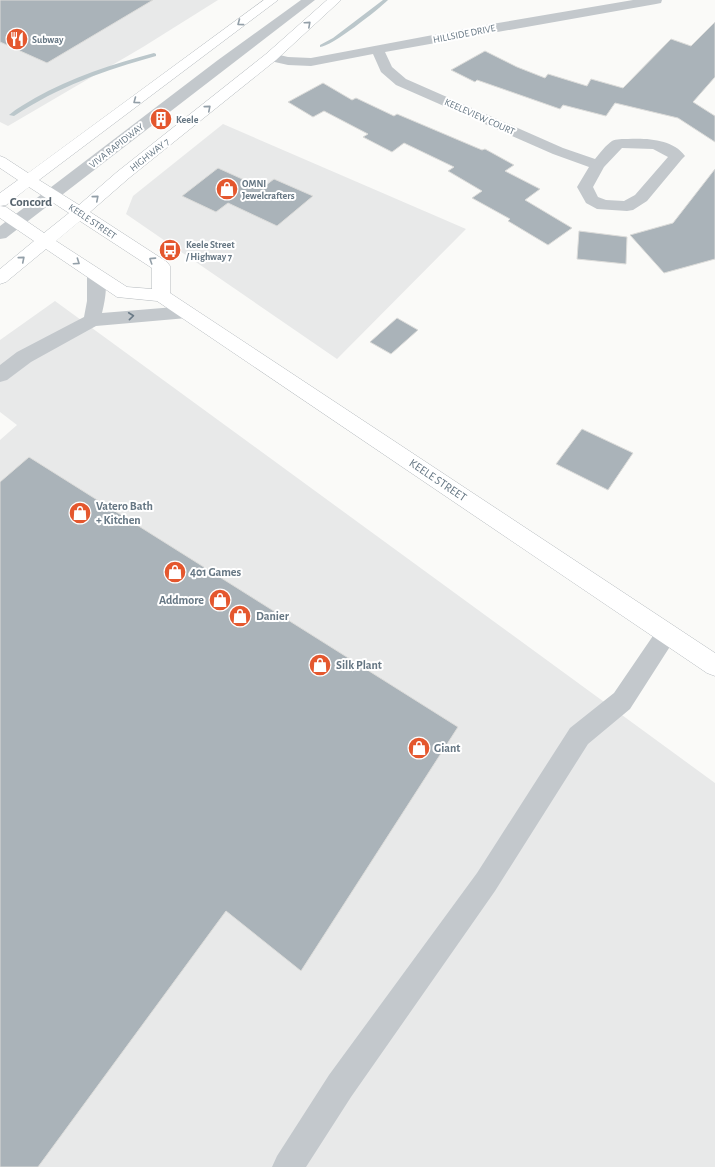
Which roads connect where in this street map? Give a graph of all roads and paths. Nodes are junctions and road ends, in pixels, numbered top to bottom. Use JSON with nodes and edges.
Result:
{"nodes":[{"id":1,"x":272,"y":0,"type":"edge"},
{"id":2,"x":309,"y":0,"type":"edge"},
{"id":3,"x":335,"y":0,"type":"edge"},
{"id":4,"x":656,"y":0,"type":"edge"},
{"id":5,"x":377,"y":49,"type":"junction"},
{"id":6,"x":271,"y":57,"type":"junction"},
{"id":7,"x":0,"y":161,"type":"edge"},
{"id":8,"x":598,"y":165,"type":"junction"},
{"id":9,"x":30,"y":179,"type":"junction"},
{"id":10,"x":52,"y":194,"type":"junction"},
{"id":11,"x":0,"y":201,"type":"edge"},
{"id":12,"x":0,"y":211,"type":"edge"},
{"id":13,"x":80,"y":213,"type":"junction"},
{"id":14,"x":16,"y":222,"type":"junction"},
{"id":15,"x":0,"y":234,"type":"edge"},
{"id":16,"x":44,"y":240,"type":"junction"},
{"id":17,"x":96,"y":274,"type":"junction"},
{"id":18,"x":0,"y":278,"type":"edge"},
{"id":19,"x":161,"y":295,"type":"junction"},
{"id":20,"x":187,"y":312,"type":"junction"},
{"id":21,"x":92,"y":320,"type":"junction"},
{"id":22,"x":0,"y":375,"type":"edge"},
{"id":23,"x":667,"y":634,"type":"junction"},
{"id":24,"x":715,"y":666,"type":"edge"},
{"id":25,"x":288,"y":1167,"type":"edge"}],
"edges":[{"from":1,"to":9,"type":"main road","one_way":true},
{"from":2,"to":10,"type":"street","name":"VIVA RAPIDWAY"},
{"from":6,"to":3,"type":"main road","name":"HIGHWAY 7","one_way":true},
{"from":4,"to":5,"type":"street","name":"HILLSIDE DRIVE"},
{"from":5,"to":6,"type":"street","name":"HILLSIDE DRIVE"},
{"from":5,"to":8,"type":"street","name":"KEELEVIEW COURT"},
{"from":13,"to":6,"type":"main road","name":"HIGHWAY 7","one_way":true},
{"from":7,"to":9,"type":"main road","name":"KEELE STREET"},
{"from":8,"to":8,"type":"street"},
{"from":9,"to":10,"type":"main road","name":"KEELE STREET"},
{"from":9,"to":11,"type":"main road"},
{"from":10,"to":13,"type":"main road","name":"KEELE STREET"},
{"from":10,"to":14,"type":"street","name":"VIVA RAPIDWAY"},
{"from":12,"to":14,"type":"main road"},
{"from":13,"to":16,"type":"main road","name":"HIGHWAY 7"},
{"from":19,"to":13,"type":"main road","name":"KEELE STREET","one_way":true},
{"from":14,"to":15,"type":"street","name":"VIVA RAPIDWAY"},
{"from":14,"to":16,"type":"main road"},
{"from":16,"to":17,"type":"main road","one_way":true},
{"from":18,"to":16,"type":"main road","name":"HIGHWAY 7","one_way":true},
{"from":17,"to":19,"type":"main road"},
{"from":17,"to":21,"type":"street"},
{"from":19,"to":20,"type":"main road","name":"KEELE STREET"},
{"from":21,"to":20,"type":"street","one_way":true},
{"from":20,"to":23,"type":"main road","name":"KEELE STREET"},
{"from":21,"to":22,"type":"street"},
{"from":23,"to":24,"type":"main road","name":"KEELE STREET"},
{"from":23,"to":25,"type":"street"}]}
